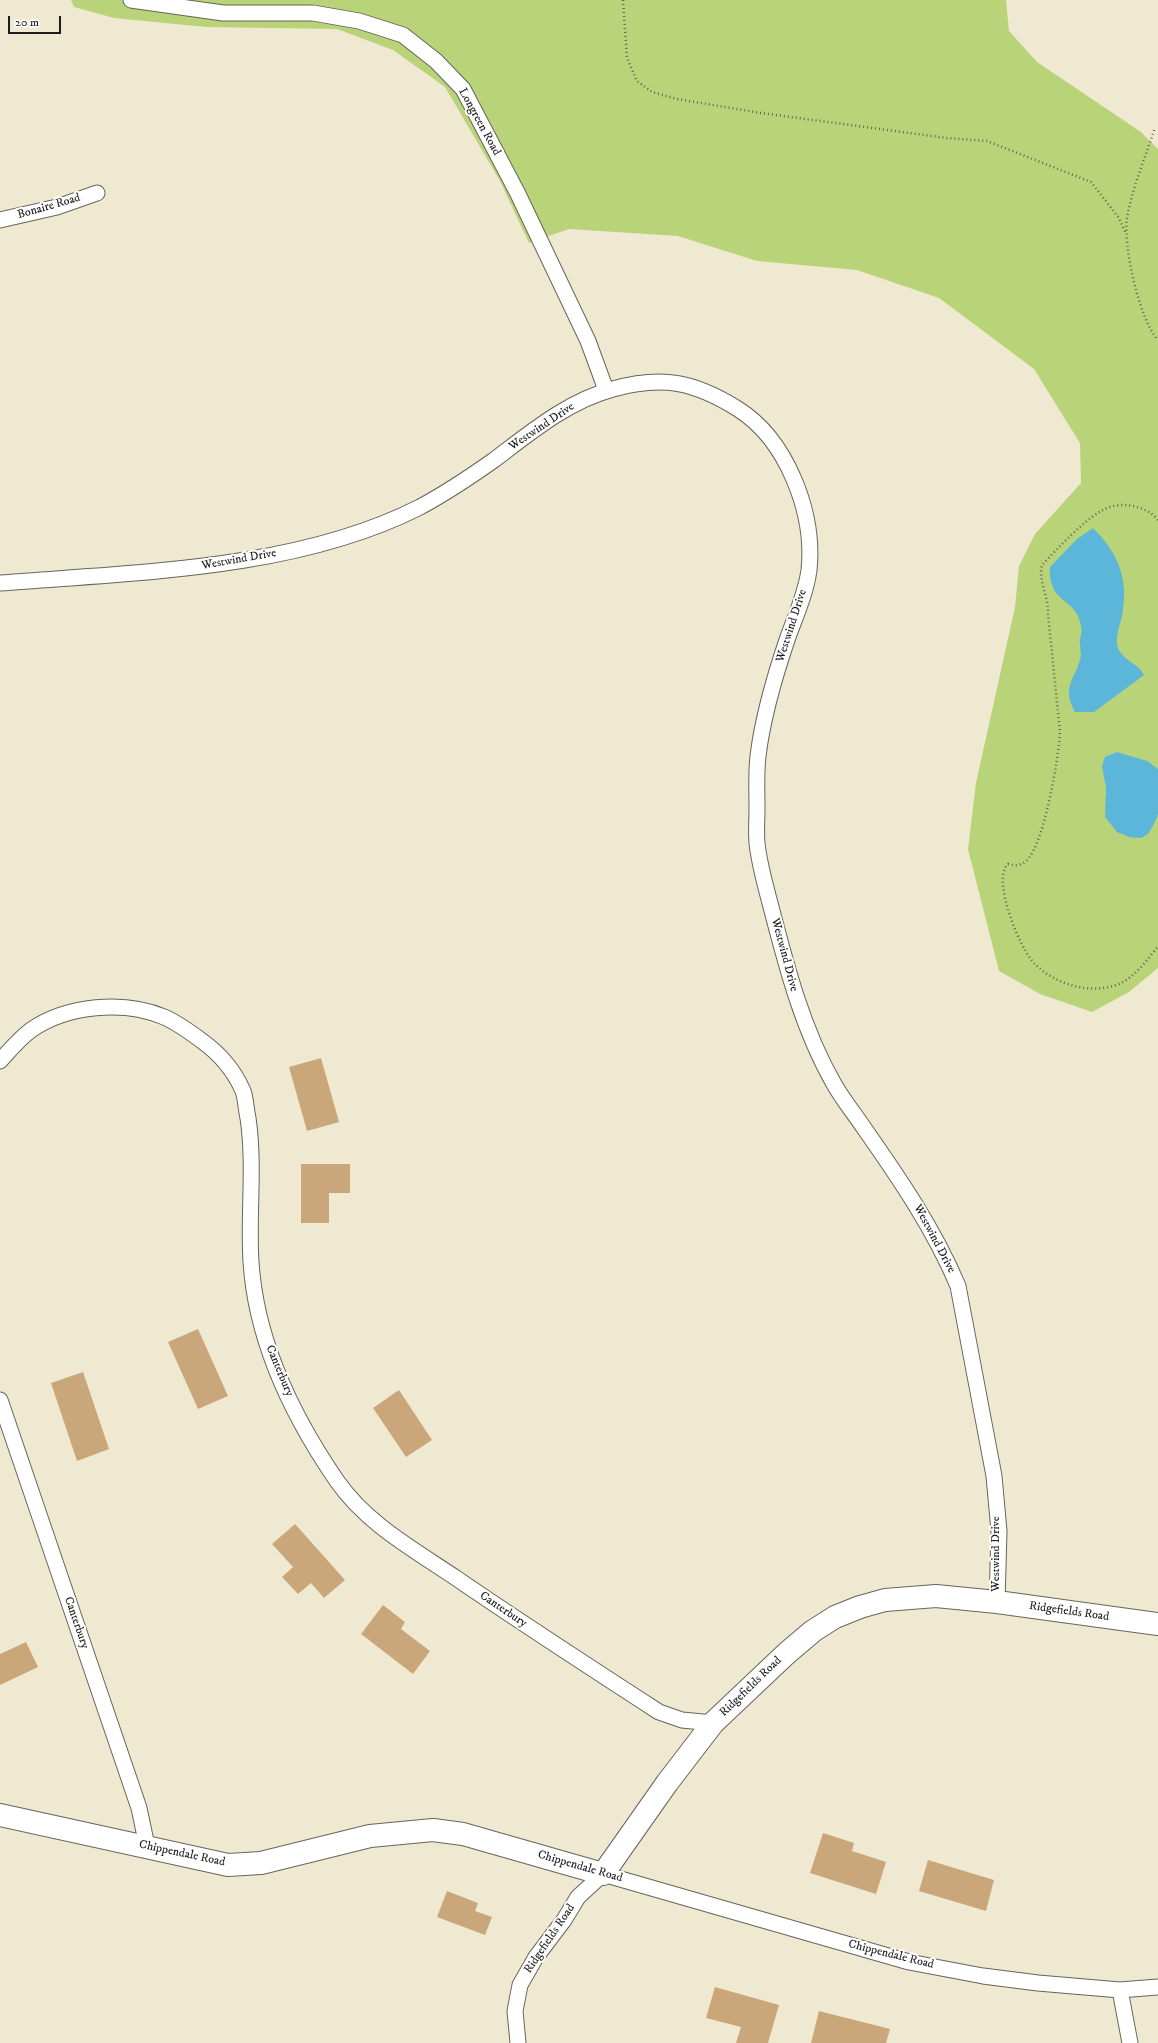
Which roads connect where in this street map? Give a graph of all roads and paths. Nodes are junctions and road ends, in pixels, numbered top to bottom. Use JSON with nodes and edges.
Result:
{"nodes":[{"id":1,"x":131,"y":0,"type":"edge"},
{"id":2,"x":623,"y":0,"type":"edge"},
{"id":3,"x":1154,"y":130,"type":"dead end"},
{"id":4,"x":98,"y":193,"type":"dead end"},
{"id":5,"x":0,"y":220,"type":"edge"},
{"id":6,"x":1126,"y":234,"type":"junction"},
{"id":7,"x":1158,"y":340,"type":"edge"},
{"id":8,"x":606,"y":390,"type":"junction"},
{"id":9,"x":1158,"y":520,"type":"edge"},
{"id":10,"x":0,"y":583,"type":"edge"},
{"id":11,"x":1158,"y":946,"type":"edge"},
{"id":12,"x":0,"y":1061,"type":"edge"},
{"id":13,"x":0,"y":1400,"type":"edge"},
{"id":14,"x":997,"y":1602,"type":"junction"},
{"id":15,"x":1158,"y":1624,"type":"edge"},
{"id":16,"x":714,"y":1723,"type":"junction"},
{"id":17,"x":0,"y":1815,"type":"edge"},
{"id":18,"x":147,"y":1846,"type":"junction"},
{"id":19,"x":603,"y":1874,"type":"junction"},
{"id":20,"x":1158,"y":1987,"type":"edge"},
{"id":21,"x":1120,"y":1990,"type":"junction"},
{"id":22,"x":518,"y":2043,"type":"edge"},
{"id":23,"x":1130,"y":2043,"type":"edge"}],
"edges":[{"from":1,"to":8,"type":"street","name":"Longreen Road"},
{"from":2,"to":6,"type":"path"},
{"from":3,"to":6,"type":"path"},
{"from":4,"to":5,"type":"street","name":"Bonaire Road"},
{"from":6,"to":7,"type":"path"},
{"from":8,"to":10,"type":"street","name":"Westwind Drive"},
{"from":8,"to":14,"type":"street","name":"Westwind Drive"},
{"from":9,"to":11,"type":"path"},
{"from":12,"to":16,"type":"street","name":"Canterbury"},
{"from":13,"to":18,"type":"street","name":"Canterbury"},
{"from":14,"to":15,"type":"street","name":"Ridgefields Road"},
{"from":14,"to":16,"type":"street","name":"Ridgefields Road"},
{"from":16,"to":19,"type":"street","name":"Ridgefields Road"},
{"from":17,"to":18,"type":"street","name":"Chippendale Road"},
{"from":18,"to":19,"type":"street","name":"Chippendale Road"},
{"from":19,"to":21,"type":"street","name":"Chippendale Road"},
{"from":19,"to":22,"type":"street","name":"Ridgefields Road"},
{"from":20,"to":21,"type":"street","name":"Chippendale Road"},
{"from":21,"to":23,"type":"street"}]}
